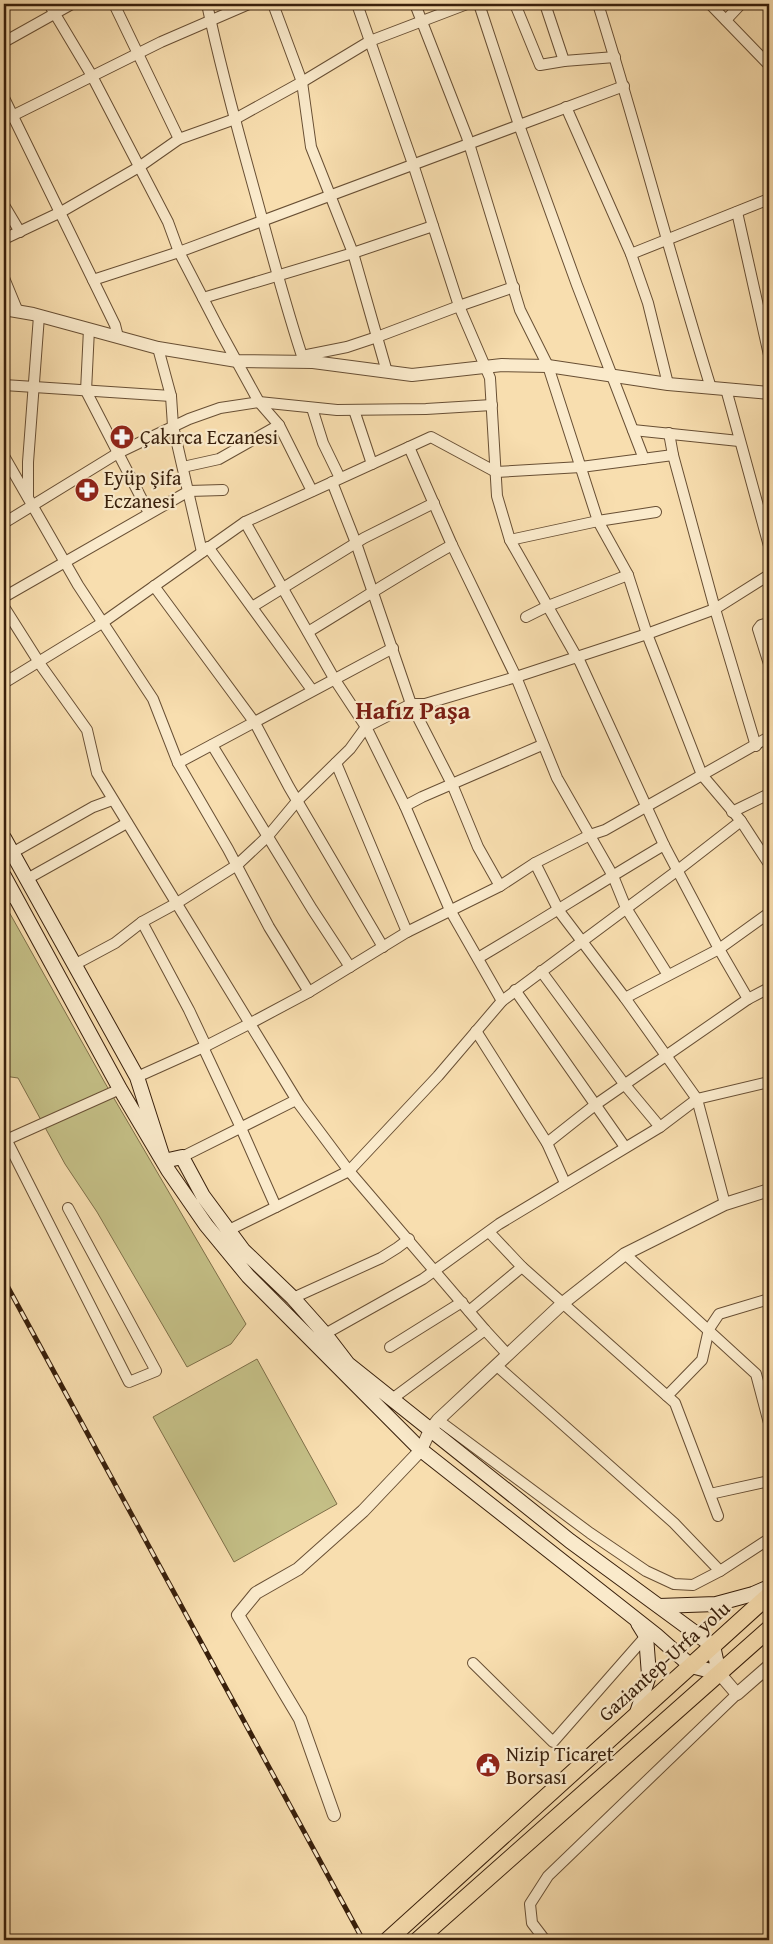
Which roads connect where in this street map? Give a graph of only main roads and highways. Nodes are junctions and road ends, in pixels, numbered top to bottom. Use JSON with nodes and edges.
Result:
{"nodes":[{"id":1,"x":4,"y":838,"type":"edge"},
{"id":2,"x":4,"y":876,"type":"edge"},
{"id":3,"x":9,"y":898,"type":"edge"},
{"id":4,"x":769,"y":1587,"type":"edge"},
{"id":5,"x":769,"y":1595,"type":"edge"},
{"id":6,"x":659,"y":1606,"type":"junction"},
{"id":7,"x":633,"y":1616,"type":"junction"},
{"id":8,"x":769,"y":1629,"type":"edge"},
{"id":9,"x":713,"y":1646,"type":"junction"},
{"id":10,"x":691,"y":1666,"type":"junction"},
{"id":11,"x":719,"y":1673,"type":"junction"},
{"id":12,"x":636,"y":1716,"type":"junction"},
{"id":13,"x":388,"y":1940,"type":"edge"},
{"id":14,"x":418,"y":1940,"type":"edge"}],
"edges":[{"from":1,"to":6,"type":"main road"},
{"from":2,"to":3,"type":"main road"},
{"from":3,"to":7,"type":"main road"},
{"from":4,"to":6,"type":"main road"},
{"from":5,"to":9,"type":"highway","name":"Gaziantep-Urfa yolu"},
{"from":6,"to":9,"type":"main road"},
{"from":7,"to":10,"type":"main road"},
{"from":7,"to":12,"type":"main road"},
{"from":8,"to":11,"type":"highway"},
{"from":9,"to":10,"type":"highway","name":"Gaziantep-Urfa yolu"},
{"from":9,"to":11,"type":"main road"},
{"from":10,"to":11,"type":"main road"},
{"from":10,"to":12,"type":"highway","name":"Gaziantep-Urfa yolu"},
{"from":11,"to":14,"type":"highway"},
{"from":12,"to":13,"type":"highway","name":"Gaziantep-Urfa yolu"}]}
